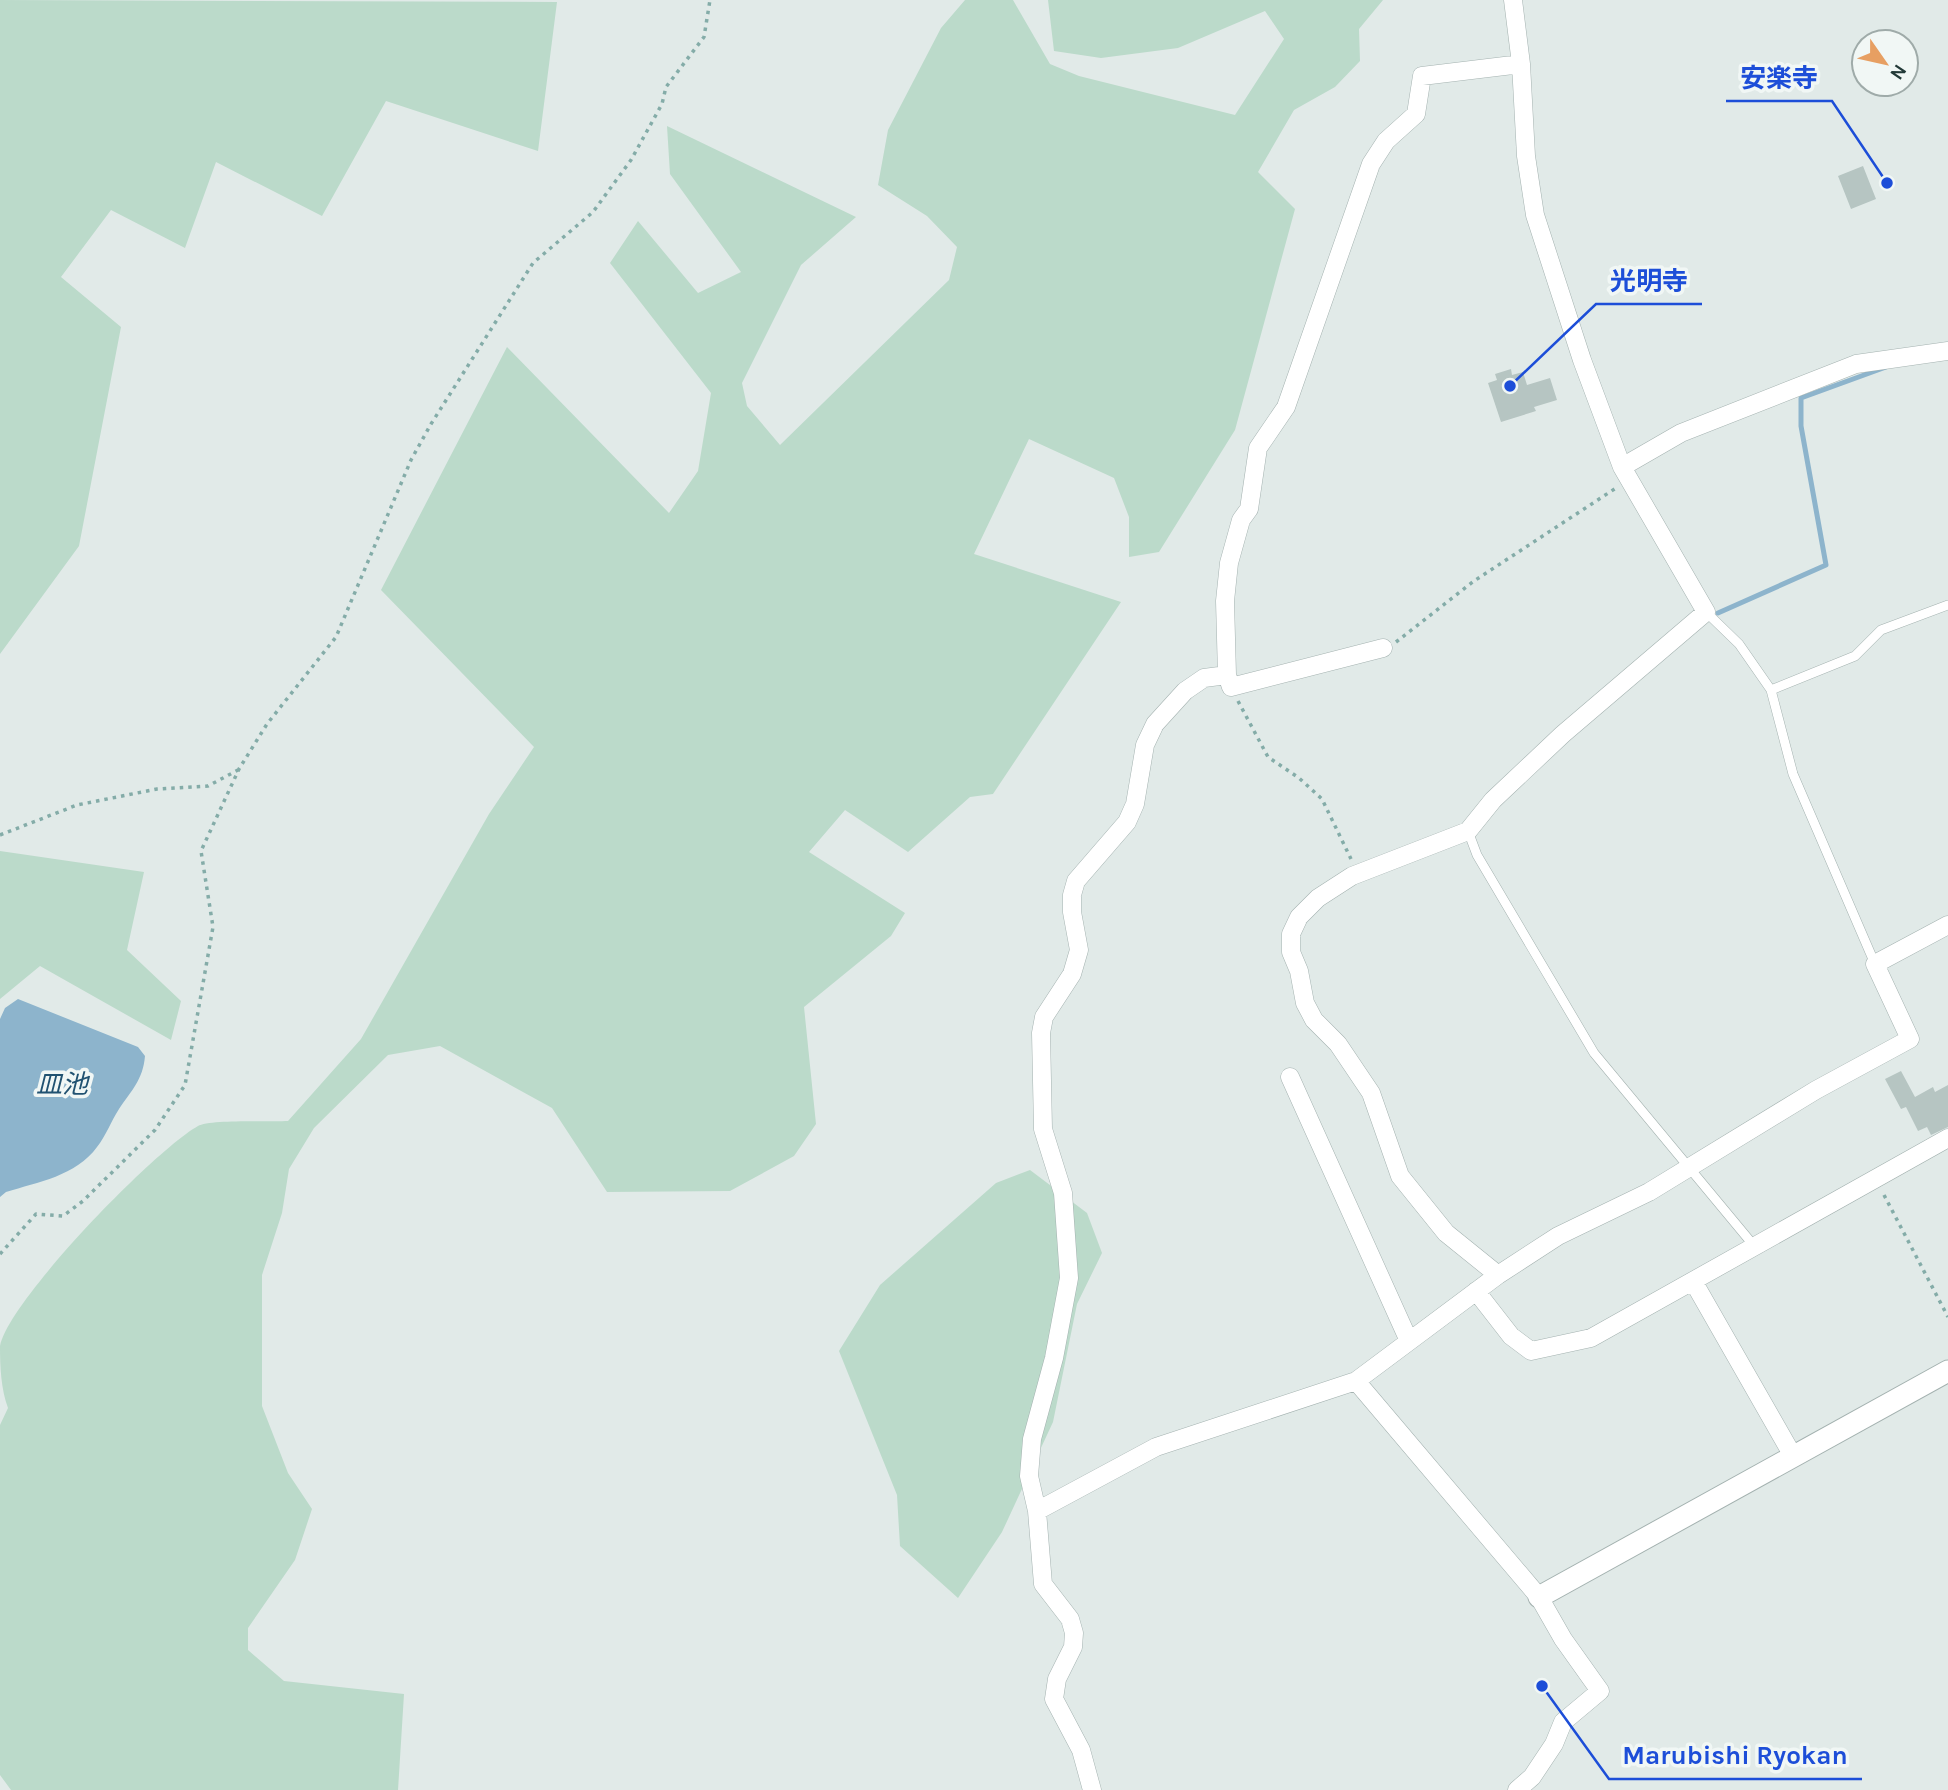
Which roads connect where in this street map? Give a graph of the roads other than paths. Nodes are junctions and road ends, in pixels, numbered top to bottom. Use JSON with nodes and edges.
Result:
{"nodes":[{"id":1,"x":1513,"y":0,"type":"edge"},
{"id":2,"x":1521,"y":64,"type":"junction"},
{"id":3,"x":1948,"y":353,"type":"edge"},
{"id":4,"x":1624,"y":472,"type":"junction"},
{"id":5,"x":1948,"y":605,"type":"edge"},
{"id":6,"x":1706,"y":612,"type":"junction"},
{"id":7,"x":1383,"y":648,"type":"road end"},
{"id":8,"x":1229,"y":681,"type":"junction"},
{"id":9,"x":1771,"y":690,"type":"junction"},
{"id":10,"x":1468,"y":831,"type":"junction"},
{"id":11,"x":1948,"y":925,"type":"edge"},
{"id":12,"x":1875,"y":964,"type":"junction"},
{"id":13,"x":1290,"y":1077,"type":"dead end"},
{"id":14,"x":1948,"y":1138,"type":"edge"},
{"id":15,"x":1690,"y":1169,"type":"junction"},
{"id":16,"x":1755,"y":1247,"type":"junction"},
{"id":17,"x":1498,"y":1275,"type":"junction"},
{"id":18,"x":1693,"y":1281,"type":"junction"},
{"id":19,"x":1476,"y":1292,"type":"junction"},
{"id":20,"x":1409,"y":1341,"type":"junction"},
{"id":21,"x":1948,"y":1371,"type":"edge"},
{"id":22,"x":1356,"y":1381,"type":"junction"},
{"id":23,"x":1793,"y":1456,"type":"junction"},
{"id":24,"x":1037,"y":1511,"type":"junction"},
{"id":25,"x":1539,"y":1597,"type":"junction"},
{"id":26,"x":1092,"y":1790,"type":"edge"},
{"id":27,"x":1517,"y":1790,"type":"edge"}],
"edges":[{"from":1,"to":2,"type":"street"},
{"from":2,"to":4,"type":"street"},
{"from":2,"to":8,"type":"street"},
{"from":3,"to":4,"type":"street"},
{"from":4,"to":6,"type":"street"},
{"from":5,"to":9,"type":"lane"},
{"from":6,"to":9,"type":"lane"},
{"from":6,"to":10,"type":"street"},
{"from":7,"to":8,"type":"street"},
{"from":8,"to":24,"type":"street"},
{"from":9,"to":12,"type":"lane"},
{"from":10,"to":15,"type":"lane"},
{"from":10,"to":17,"type":"street"},
{"from":11,"to":12,"type":"street"},
{"from":12,"to":15,"type":"street"},
{"from":13,"to":20,"type":"street"},
{"from":14,"to":16,"type":"street"},
{"from":15,"to":16,"type":"lane"},
{"from":15,"to":17,"type":"street"},
{"from":16,"to":18,"type":"street"},
{"from":17,"to":19,"type":"street"},
{"from":18,"to":19,"type":"street"},
{"from":18,"to":23,"type":"street"},
{"from":19,"to":20,"type":"street"},
{"from":20,"to":22,"type":"street"},
{"from":21,"to":23,"type":"street"},
{"from":22,"to":24,"type":"street"},
{"from":22,"to":25,"type":"street"},
{"from":23,"to":25,"type":"street"},
{"from":24,"to":26,"type":"street"},
{"from":25,"to":27,"type":"street"}]}
